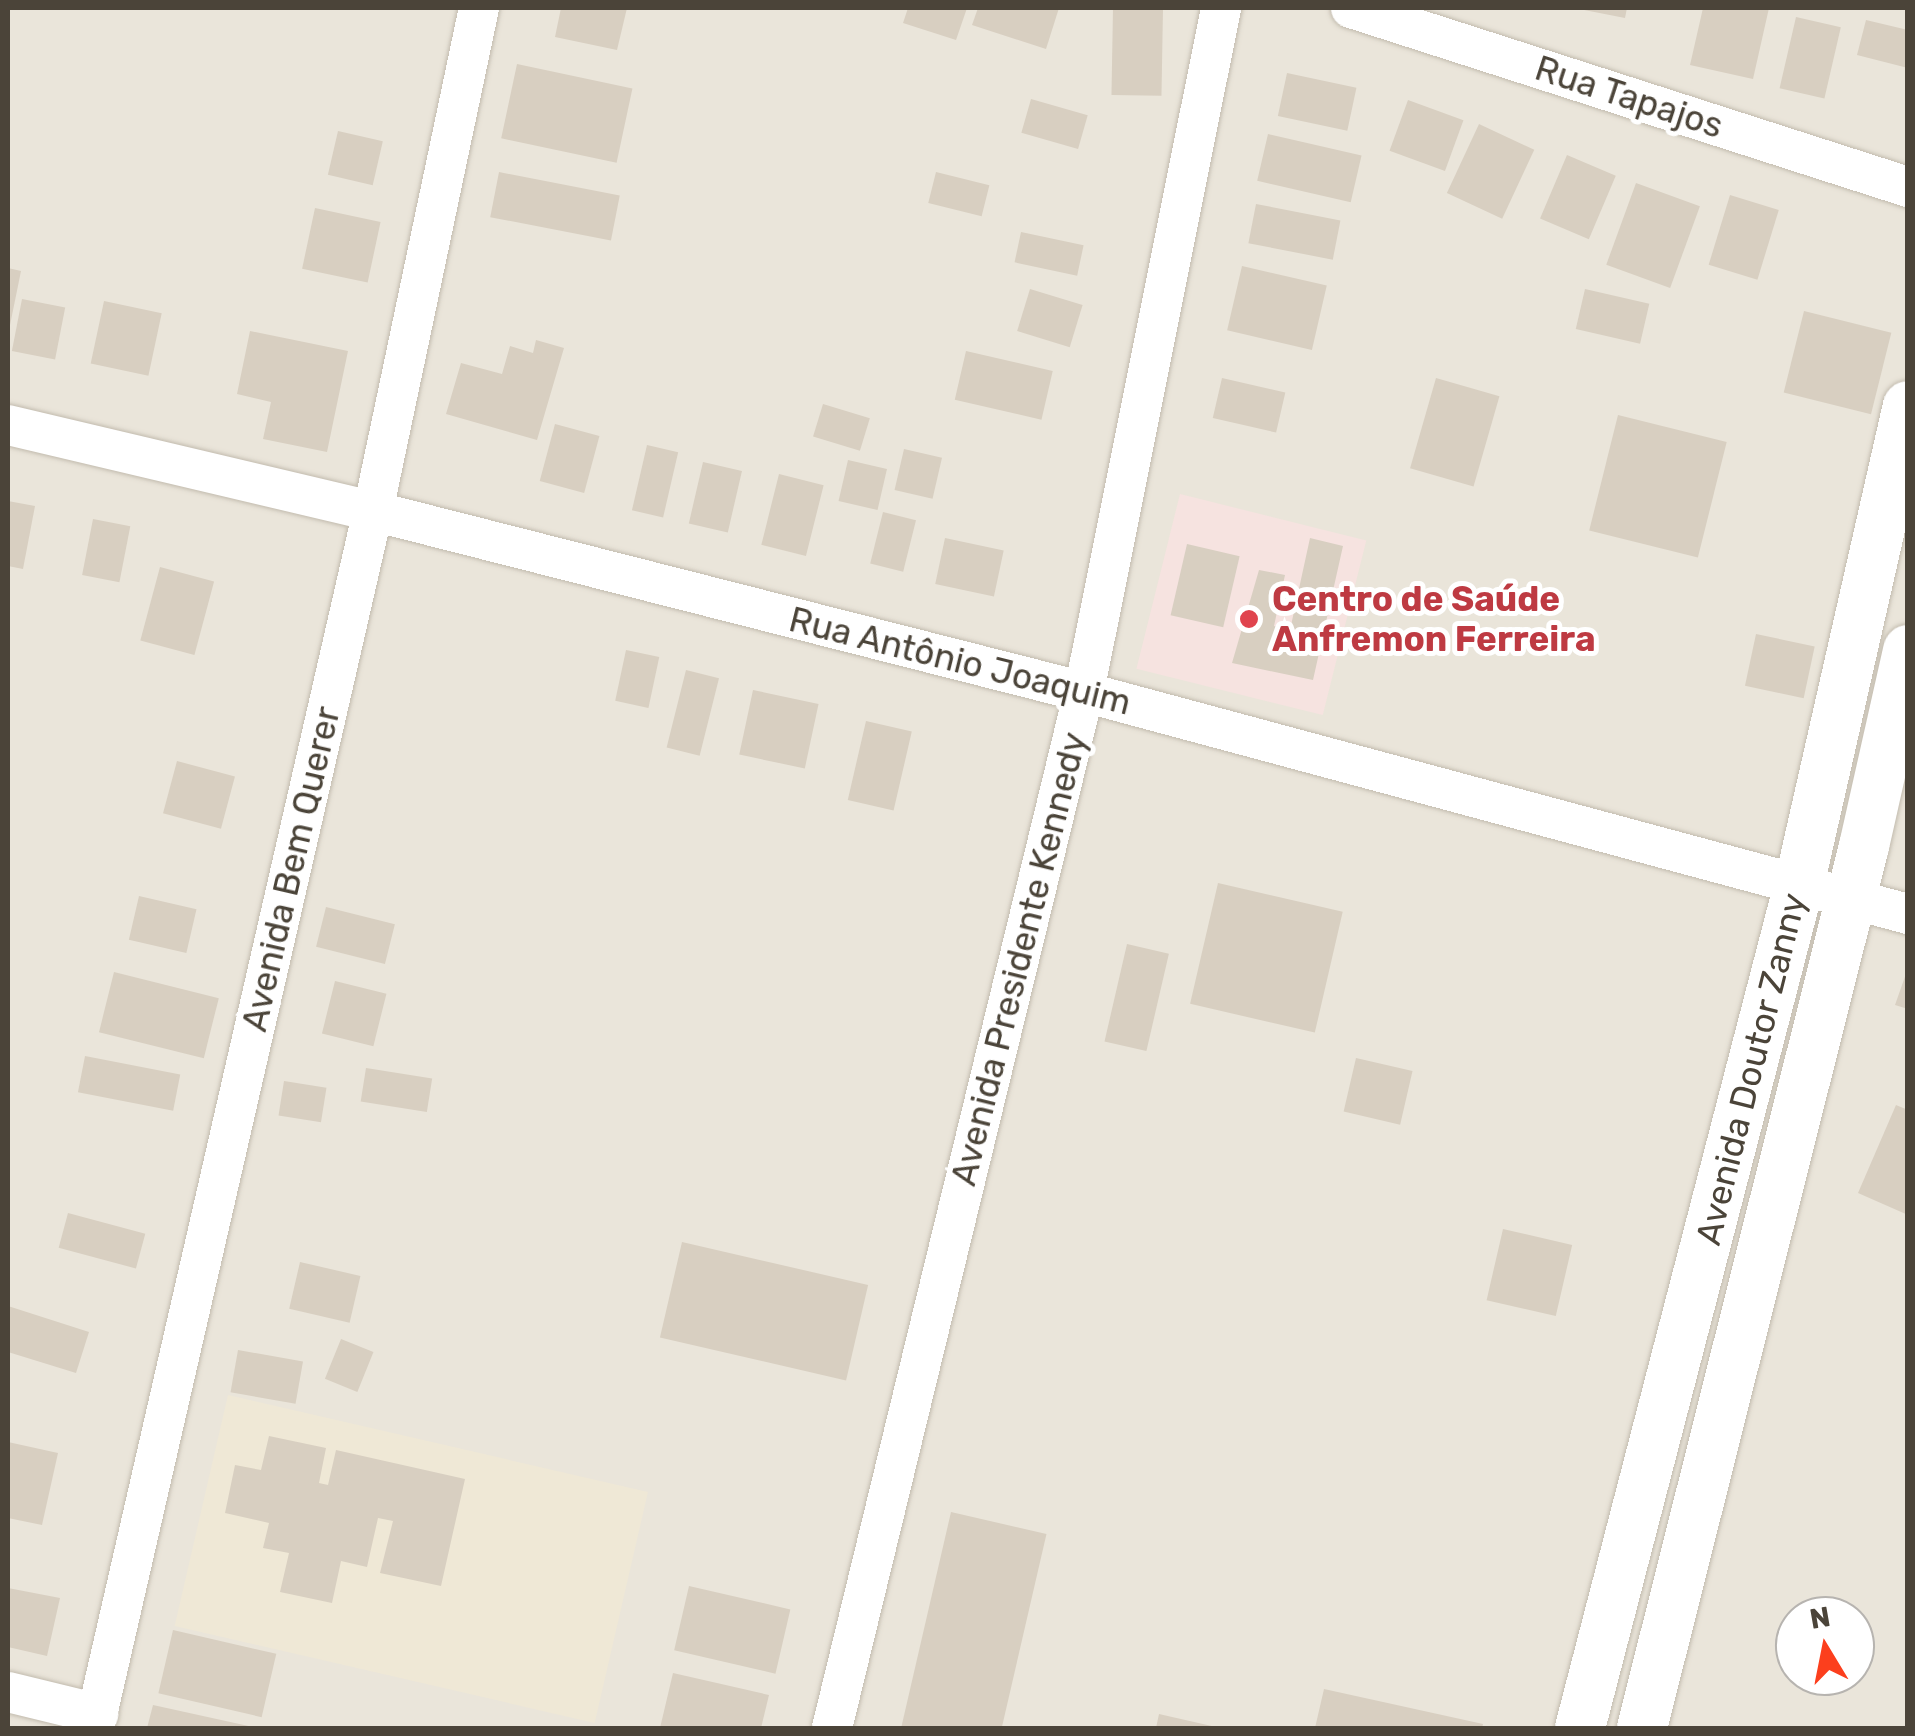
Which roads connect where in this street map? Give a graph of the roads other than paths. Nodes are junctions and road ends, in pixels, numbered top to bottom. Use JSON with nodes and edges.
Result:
{"nodes":[{"id":1,"x":479,"y":8,"type":"edge"},
{"id":2,"x":1221,"y":8,"type":"edge"},
{"id":3,"x":1351,"y":8,"type":"edge"},
{"id":4,"x":1908,"y":187,"type":"edge"},
{"id":5,"x":1908,"y":406,"type":"edge"},
{"id":6,"x":8,"y":425,"type":"edge"},
{"id":7,"x":373,"y":511,"type":"junction"},
{"id":8,"x":1908,"y":650,"type":"edge"},
{"id":9,"x":1084,"y":692,"type":"junction"},
{"id":10,"x":1799,"y":885,"type":"junction"},
{"id":11,"x":1850,"y":899,"type":"junction"},
{"id":12,"x":1908,"y":914,"type":"edge"},
{"id":13,"x":8,"y":1692,"type":"edge"},
{"id":14,"x":96,"y":1721,"type":"edge"},
{"id":15,"x":832,"y":1728,"type":"edge"},
{"id":16,"x":1580,"y":1728,"type":"edge"},
{"id":17,"x":1642,"y":1728,"type":"edge"}],
"edges":[{"from":1,"to":7,"type":"street","name":"Avenida Bem Querer"},
{"from":2,"to":9,"type":"street","name":"Avenida Presidente Kennedy"},
{"from":3,"to":4,"type":"street","name":"Rua Tapajos"},
{"from":5,"to":10,"type":"street","name":"Avenida Doutor Zanny"},
{"from":6,"to":7,"type":"street","name":"Rua Antônio Joaquim"},
{"from":7,"to":9,"type":"street","name":"Rua Antônio Joaquim"},
{"from":7,"to":14,"type":"street","name":"Avenida Bem Querer"},
{"from":8,"to":11,"type":"street","name":"Avenida Doutor Zanny"},
{"from":9,"to":10,"type":"street","name":"Rua Antônio Joaquim"},
{"from":9,"to":15,"type":"street","name":"Avenida Presidente Kennedy"},
{"from":10,"to":11,"type":"street","name":"Rua Antônio Joaquim"},
{"from":10,"to":16,"type":"street","name":"Avenida Doutor Zanny"},
{"from":11,"to":12,"type":"street","name":"Rua Antônio Joaquim"},
{"from":11,"to":17,"type":"street","name":"Avenida Doutor Zanny"},
{"from":13,"to":14,"type":"street"}]}
